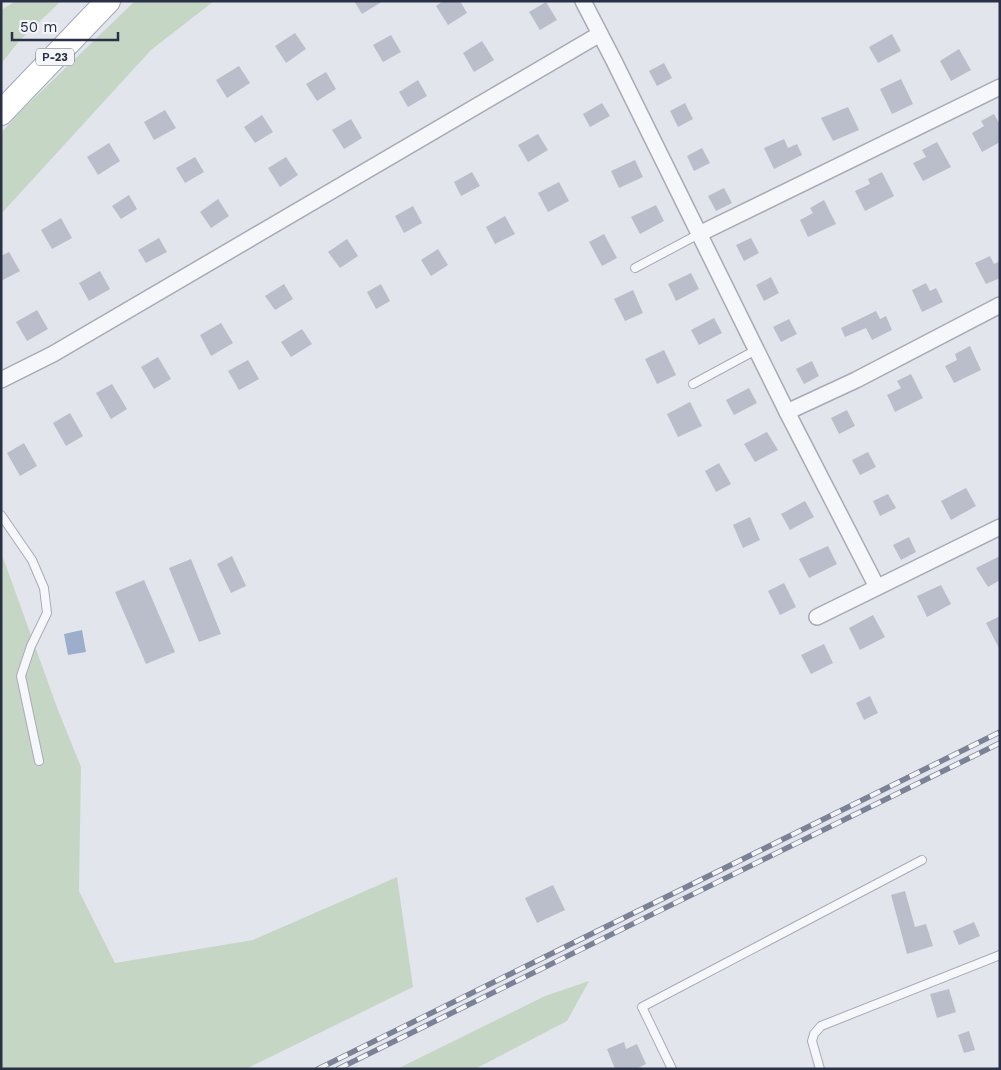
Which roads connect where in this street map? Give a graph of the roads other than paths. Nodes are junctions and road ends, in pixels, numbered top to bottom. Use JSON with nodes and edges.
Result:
{"nodes":[{"id":1,"x":108,"y":1,"type":"edge"},
{"id":2,"x":583,"y":1,"type":"edge"},
{"id":3,"x":600,"y":34,"type":"junction"},
{"id":4,"x":1000,"y":87,"type":"edge"},
{"id":5,"x":1,"y":113,"type":"edge"},
{"id":6,"x":699,"y":234,"type":"junction"},
{"id":7,"x":636,"y":268,"type":"dead end"},
{"id":8,"x":1000,"y":305,"type":"edge"},
{"id":9,"x":756,"y":350,"type":"junction"},
{"id":10,"x":1,"y":380,"type":"edge"},
{"id":11,"x":693,"y":384,"type":"dead end"},
{"id":12,"x":787,"y":412,"type":"junction"},
{"id":13,"x":1,"y":515,"type":"edge"},
{"id":14,"x":1000,"y":527,"type":"edge"},
{"id":15,"x":878,"y":587,"type":"junction"},
{"id":16,"x":818,"y":617,"type":"dead end"},
{"id":17,"x":39,"y":761,"type":"dead end"},
{"id":18,"x":922,"y":860,"type":"dead end"},
{"id":19,"x":1000,"y":955,"type":"edge"},
{"id":20,"x":672,"y":1069,"type":"edge"},
{"id":21,"x":820,"y":1069,"type":"edge"}],
"edges":[{"from":1,"to":5,"type":"main road","number":"Р-23"},
{"from":2,"to":3,"type":"street"},
{"from":3,"to":6,"type":"street"},
{"from":3,"to":10,"type":"street"},
{"from":4,"to":6,"type":"street"},
{"from":6,"to":7,"type":"lane"},
{"from":6,"to":9,"type":"street"},
{"from":8,"to":12,"type":"street"},
{"from":9,"to":11,"type":"lane"},
{"from":9,"to":12,"type":"street"},
{"from":12,"to":15,"type":"street"},
{"from":13,"to":17,"type":"lane"},
{"from":14,"to":15,"type":"street"},
{"from":15,"to":16,"type":"street"},
{"from":18,"to":20,"type":"lane"},
{"from":19,"to":21,"type":"lane"}]}
